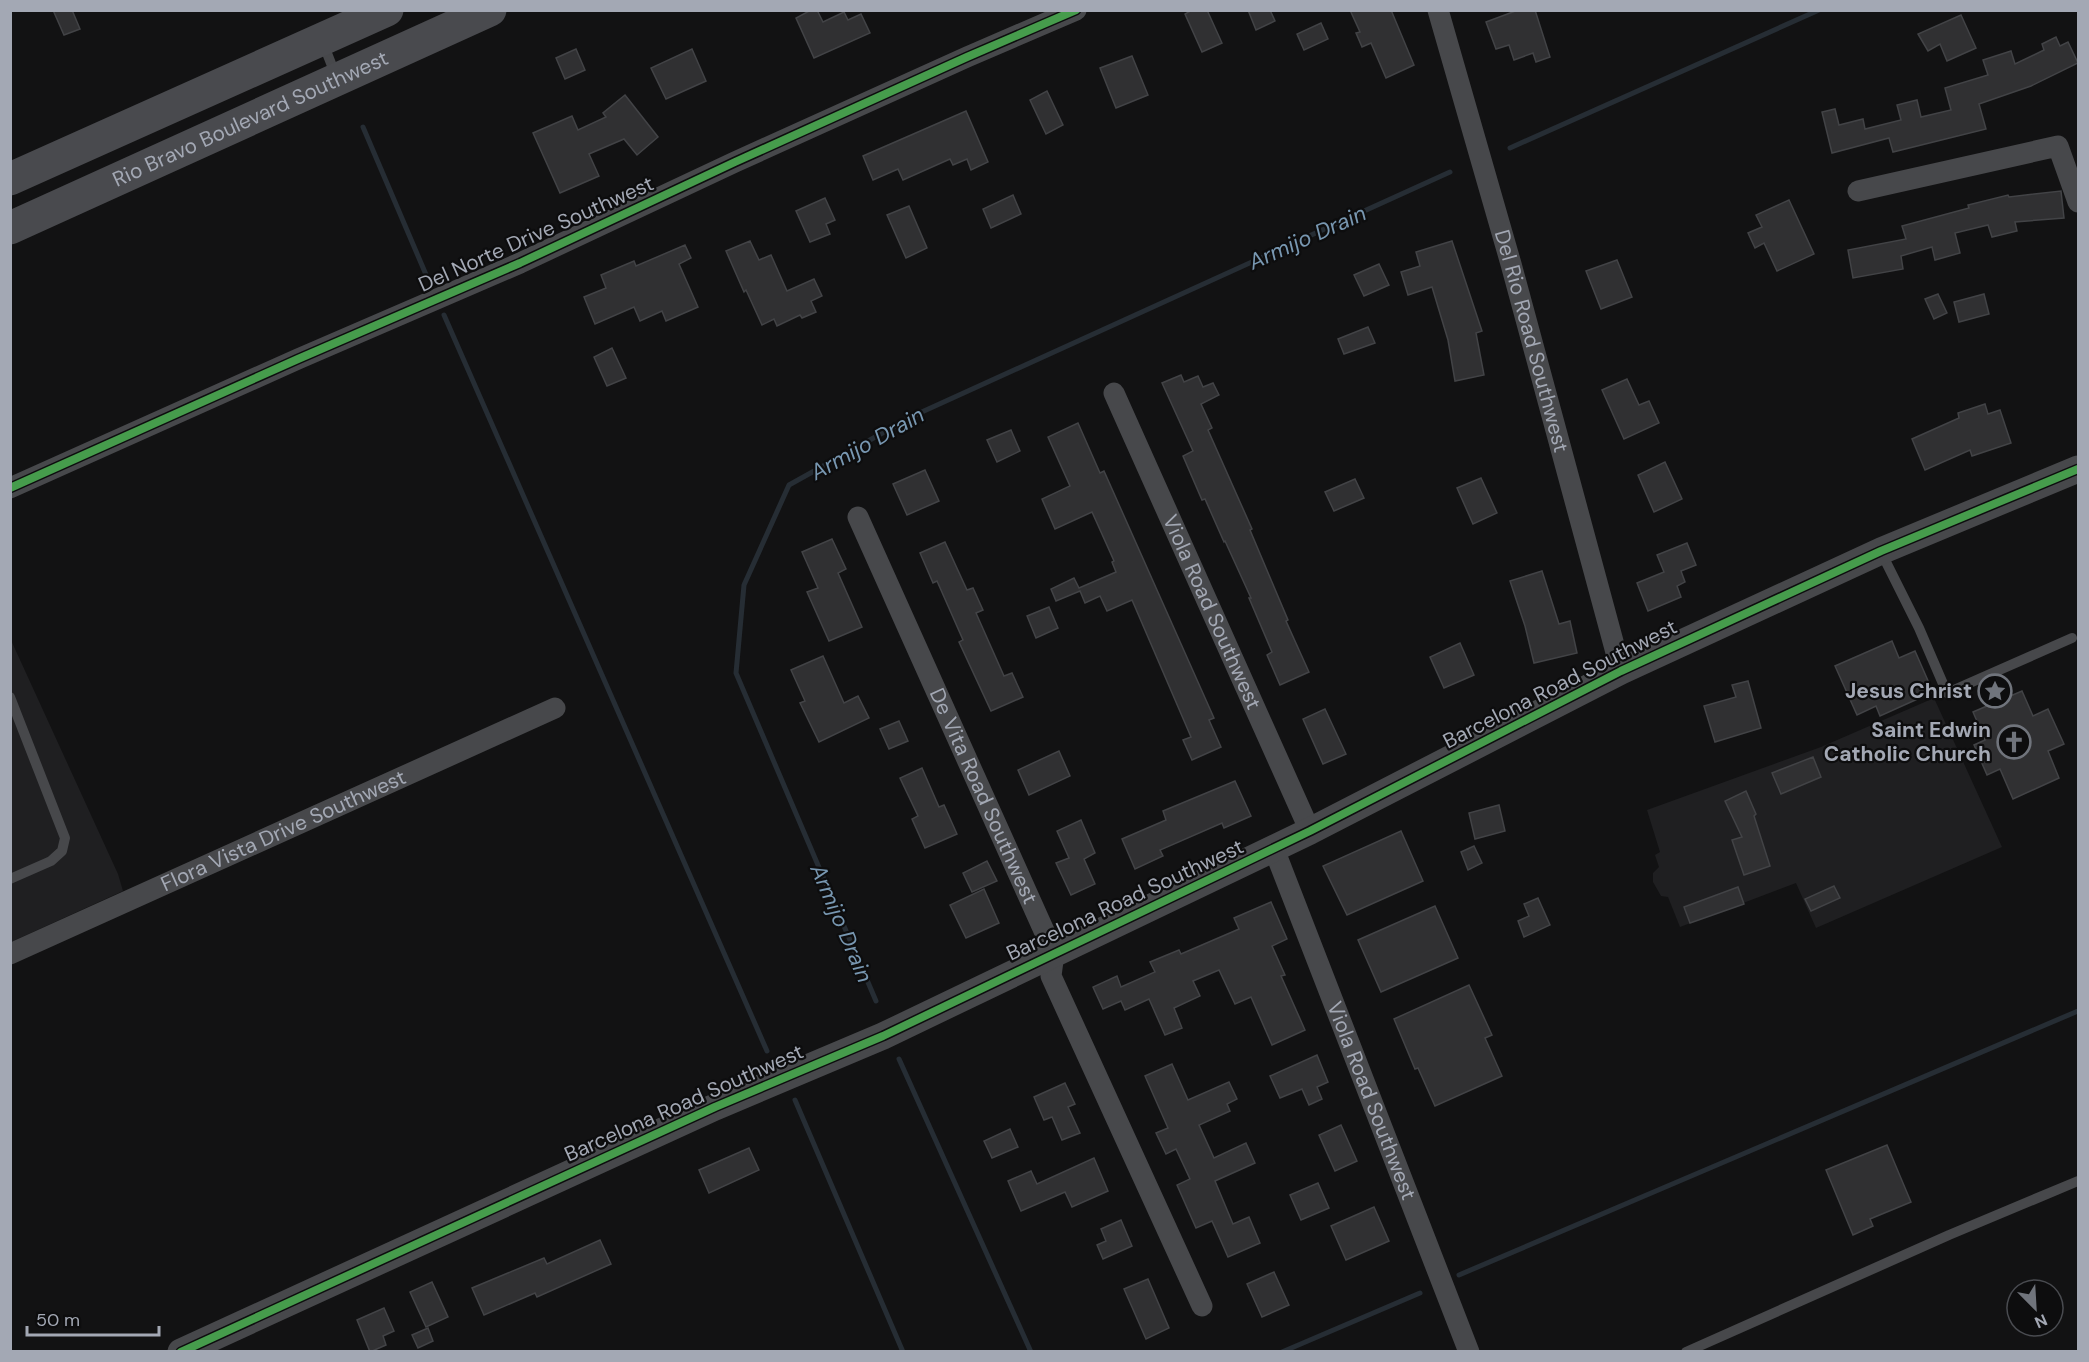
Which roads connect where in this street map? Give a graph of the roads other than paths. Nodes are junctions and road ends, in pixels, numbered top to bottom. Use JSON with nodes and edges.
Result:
{"nodes":[{"id":1,"x":387,"y":10,"type":"edge"},
{"id":2,"x":490,"y":10,"type":"edge"},
{"id":3,"x":1076,"y":10,"type":"edge"},
{"id":4,"x":1438,"y":10,"type":"edge"},
{"id":5,"x":322,"y":40,"type":"junction"},
{"id":6,"x":337,"y":79,"type":"junction"},
{"id":7,"x":10,"y":179,"type":"edge"},
{"id":8,"x":1858,"y":191,"type":"dead end"},
{"id":9,"x":2079,"y":202,"type":"edge"},
{"id":10,"x":10,"y":228,"type":"edge"},
{"id":11,"x":1114,"y":393,"type":"dead end"},
{"id":12,"x":2079,"y":469,"type":"edge"},
{"id":13,"x":10,"y":488,"type":"edge"},
{"id":14,"x":858,"y":517,"type":"dead end"},
{"id":15,"x":1881,"y":551,"type":"junction"},
{"id":16,"x":2072,"y":638,"type":"dead end"},
{"id":17,"x":1621,"y":671,"type":"junction"},
{"id":18,"x":10,"y":697,"type":"edge"},
{"id":19,"x":555,"y":708,"type":"dead end"},
{"id":20,"x":1310,"y":831,"type":"junction"},
{"id":21,"x":1274,"y":849,"type":"junction"},
{"id":22,"x":10,"y":879,"type":"edge"},
{"id":23,"x":1054,"y":953,"type":"junction"},
{"id":24,"x":10,"y":954,"type":"edge"},
{"id":25,"x":2079,"y":1181,"type":"edge"},
{"id":26,"x":1202,"y":1306,"type":"dead end"},
{"id":27,"x":181,"y":1352,"type":"edge"},
{"id":28,"x":1468,"y":1352,"type":"edge"},
{"id":29,"x":1686,"y":1352,"type":"edge"}],
"edges":[{"from":1,"to":5,"type":"main road","name":"Rio Bravo Boulevard Southwest"},
{"from":2,"to":6,"type":"main road","name":"Rio Bravo Boulevard Southwest"},
{"from":3,"to":13,"type":"street","name":"Del Norte Drive Southwest"},
{"from":4,"to":17,"type":"street","name":"Del Rio Road Southwest"},
{"from":5,"to":6,"type":"lane"},
{"from":5,"to":7,"type":"main road","name":"Rio Bravo Boulevard Southwest"},
{"from":6,"to":10,"type":"main road","name":"Rio Bravo Boulevard Southwest"},
{"from":8,"to":9,"type":"street"},
{"from":11,"to":20,"type":"street","name":"Viola Road Southwest"},
{"from":12,"to":15,"type":"street","name":"Barcelona Road Southwest"},
{"from":14,"to":23,"type":"street","name":"De Vita Road Southwest"},
{"from":15,"to":16,"type":"lane"},
{"from":15,"to":17,"type":"street","name":"Barcelona Road Southwest"},
{"from":17,"to":20,"type":"street","name":"Barcelona Road Southwest"},
{"from":18,"to":22,"type":"lane"},
{"from":19,"to":24,"type":"street","name":"Flora Vista Drive Southwest"},
{"from":20,"to":21,"type":"street","name":"Barcelona Road Southwest"},
{"from":21,"to":23,"type":"street","name":"Barcelona Road Southwest"},
{"from":21,"to":28,"type":"street","name":"Viola Road Southwest"},
{"from":23,"to":26,"type":"street","name":"De Vita Road Southwest"},
{"from":23,"to":27,"type":"street","name":"Barcelona Road Southwest"},
{"from":25,"to":29,"type":"lane"}]}
